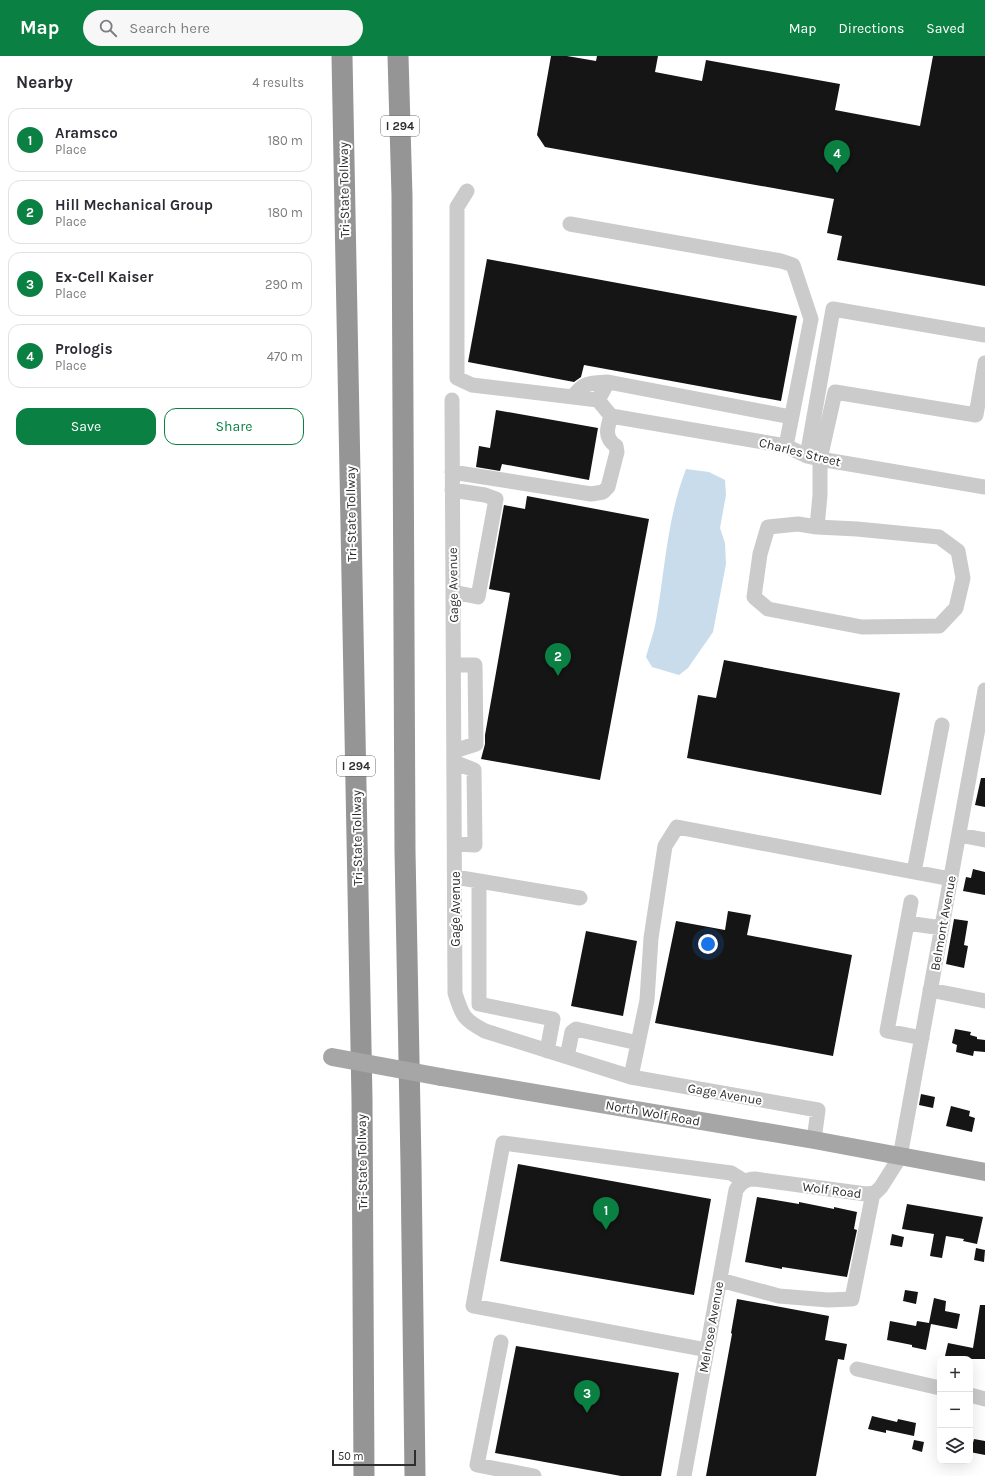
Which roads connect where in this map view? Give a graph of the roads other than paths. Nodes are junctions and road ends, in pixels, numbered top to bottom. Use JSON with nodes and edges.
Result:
{"nodes":[{"id":1,"x":342,"y":56,"type":"edge"},
{"id":2,"x":398,"y":56,"type":"edge"},
{"id":3,"x":467,"y":191,"type":"dead end"},
{"id":4,"x":570,"y":224,"type":"dead end"},
{"id":5,"x":985,"y":335,"type":"edge"},
{"id":6,"x":985,"y":364,"type":"edge"},
{"id":7,"x":608,"y":382,"type":"junction"},
{"id":8,"x":573,"y":397,"type":"junction"},
{"id":9,"x":452,"y":400,"type":"dead end"},
{"id":10,"x":598,"y":400,"type":"junction"},
{"id":11,"x":611,"y":416,"type":"junction"},
{"id":12,"x":791,"y":416,"type":"junction"},
{"id":13,"x":786,"y":446,"type":"junction"},
{"id":14,"x":813,"y":458,"type":"junction"},
{"id":15,"x":452,"y":472,"type":"junction"},
{"id":16,"x":985,"y":487,"type":"edge"},
{"id":17,"x":452,"y":490,"type":"junction"},
{"id":18,"x":817,"y":527,"type":"junction"},
{"id":19,"x":453,"y":592,"type":"junction"},
{"id":20,"x":454,"y":665,"type":"junction"},
{"id":21,"x":985,"y":690,"type":"edge"},
{"id":22,"x":942,"y":725,"type":"dead end"},
{"id":23,"x":454,"y":756,"type":"junction"},
{"id":24,"x":959,"y":835,"type":"junction"},
{"id":25,"x":985,"y":840,"type":"edge"},
{"id":26,"x":455,"y":844,"type":"junction"},
{"id":27,"x":914,"y":872,"type":"junction"},
{"id":28,"x":455,"y":877,"type":"junction"},
{"id":29,"x":951,"y":879,"type":"junction"},
{"id":30,"x":479,"y":881,"type":"junction"},
{"id":31,"x":580,"y":898,"type":"dead end"},
{"id":32,"x":911,"y":902,"type":"dead end"},
{"id":33,"x":907,"y":924,"type":"junction"},
{"id":34,"x":942,"y":928,"type":"junction"},
{"id":35,"x":930,"y":990,"type":"junction"},
{"id":36,"x":985,"y":1001,"type":"edge"},
{"id":37,"x":922,"y":1038,"type":"junction"},
{"id":38,"x":638,"y":1043,"type":"junction"},
{"id":39,"x":547,"y":1051,"type":"junction"},
{"id":40,"x":326,"y":1056,"type":"edge"},
{"id":41,"x":568,"y":1057,"type":"junction"},
{"id":42,"x":631,"y":1077,"type":"junction"},
{"id":43,"x":814,"y":1140,"type":"junction"},
{"id":44,"x":900,"y":1156,"type":"junction"},
{"id":45,"x":985,"y":1172,"type":"edge"},
{"id":46,"x":744,"y":1181,"type":"junction"},
{"id":47,"x":873,"y":1193,"type":"junction"},
{"id":48,"x":720,"y":1280,"type":"junction"},
{"id":49,"x":501,"y":1342,"type":"dead end"},
{"id":50,"x":707,"y":1350,"type":"junction"},
{"id":51,"x":857,"y":1369,"type":"dead end"},
{"id":52,"x":937,"y":1387,"type":"edge"},
{"id":53,"x":973,"y":1396,"type":"edge"},
{"id":54,"x":985,"y":1399,"type":"edge"},
{"id":55,"x":364,"y":1476,"type":"edge"},
{"id":56,"x":415,"y":1476,"type":"edge"},
{"id":57,"x":534,"y":1476,"type":"edge"},
{"id":58,"x":684,"y":1476,"type":"edge"}],
"edges":[{"from":1,"to":55,"type":"highway","name":"Tri-State Tollway","number":"I 294"},
{"from":2,"to":56,"type":"highway","number":"I 294"},
{"from":3,"to":8,"type":"street"},
{"from":4,"to":12,"type":"street"},
{"from":5,"to":14,"type":"street"},
{"from":6,"to":14,"type":"street"},
{"from":7,"to":8,"type":"street"},
{"from":7,"to":10,"type":"street"},
{"from":7,"to":12,"type":"street"},
{"from":8,"to":10,"type":"street"},
{"from":9,"to":15,"type":"street","name":"Gage Avenue"},
{"from":10,"to":11,"type":"street"},
{"from":11,"to":13,"type":"street","name":"Charles Street"},
{"from":11,"to":15,"type":"street"},
{"from":12,"to":13,"type":"street"},
{"from":13,"to":14,"type":"street","name":"Charles Street"},
{"from":14,"to":16,"type":"street","name":"Charles Street"},
{"from":14,"to":18,"type":"street"},
{"from":15,"to":17,"type":"street","name":"Gage Avenue"},
{"from":17,"to":19,"type":"street","name":"Gage Avenue"},
{"from":17,"to":19,"type":"street"},
{"from":18,"to":18,"type":"street"},
{"from":19,"to":20,"type":"street","name":"Gage Avenue"},
{"from":20,"to":23,"type":"street","name":"Gage Avenue"},
{"from":20,"to":23,"type":"street"},
{"from":21,"to":24,"type":"street","name":"Belmont Avenue"},
{"from":22,"to":27,"type":"street"},
{"from":23,"to":26,"type":"street","name":"Gage Avenue"},
{"from":23,"to":26,"type":"street"},
{"from":24,"to":25,"type":"street"},
{"from":24,"to":29,"type":"street","name":"Belmont Avenue"},
{"from":26,"to":28,"type":"street","name":"Gage Avenue"},
{"from":27,"to":29,"type":"street"},
{"from":27,"to":38,"type":"street"},
{"from":28,"to":30,"type":"street"},
{"from":28,"to":39,"type":"street","name":"Gage Avenue"},
{"from":29,"to":34,"type":"street","name":"Belmont Avenue"},
{"from":30,"to":31,"type":"street"},
{"from":30,"to":39,"type":"street"},
{"from":32,"to":33,"type":"street"},
{"from":33,"to":34,"type":"street"},
{"from":33,"to":37,"type":"street"},
{"from":34,"to":35,"type":"street","name":"Belmont Avenue"},
{"from":35,"to":36,"type":"street"},
{"from":35,"to":37,"type":"street","name":"Belmont Avenue"},
{"from":37,"to":44,"type":"street","name":"Belmont Avenue"},
{"from":38,"to":41,"type":"street"},
{"from":38,"to":42,"type":"street"},
{"from":39,"to":41,"type":"street","name":"Gage Avenue"},
{"from":40,"to":43,"type":"main road","name":"North Wolf Road","bridge":true},
{"from":41,"to":42,"type":"street","name":"Gage Avenue"},
{"from":42,"to":43,"type":"street","name":"Gage Avenue"},
{"from":43,"to":44,"type":"main road","name":"North Wolf Road"},
{"from":44,"to":45,"type":"main road","name":"North Wolf Road"},
{"from":44,"to":47,"type":"street","name":"Wolf Road"},
{"from":46,"to":47,"type":"street","name":"Wolf Road"},
{"from":46,"to":48,"type":"street","name":"Melrose Avenue"},
{"from":46,"to":50,"type":"street"},
{"from":47,"to":48,"type":"street"},
{"from":48,"to":50,"type":"street","name":"Melrose Avenue"},
{"from":49,"to":57,"type":"street"},
{"from":50,"to":58,"type":"street","name":"Melrose Avenue"},
{"from":51,"to":52,"type":"street"},
{"from":53,"to":54,"type":"street"}]}
